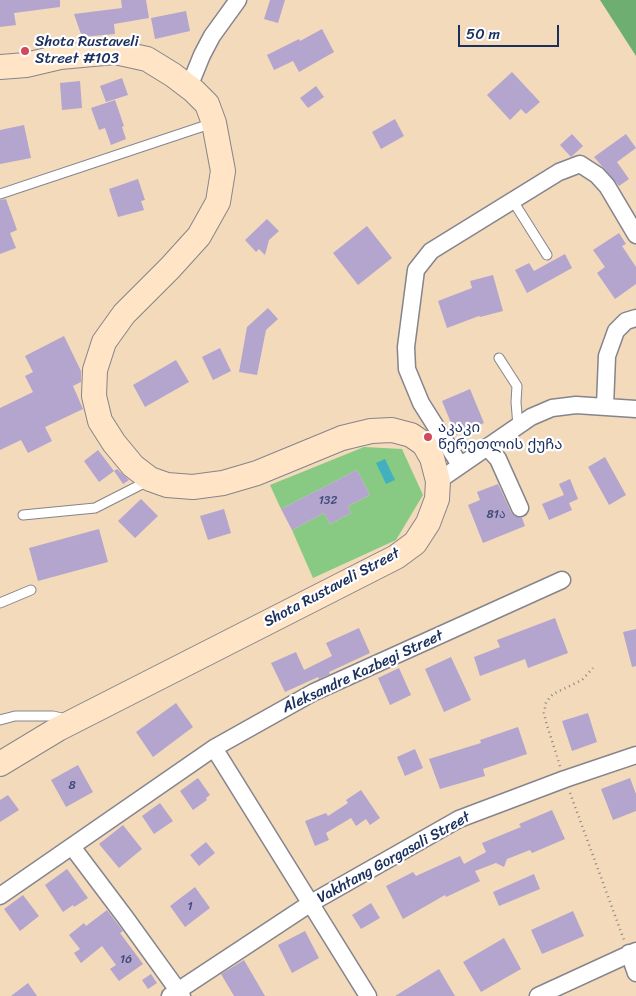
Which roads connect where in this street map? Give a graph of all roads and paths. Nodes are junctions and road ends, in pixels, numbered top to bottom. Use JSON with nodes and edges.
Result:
{"nodes":[{"id":1,"x":238,"y":0,"type":"edge"},
{"id":2,"x":0,"y":67,"type":"edge"},
{"id":3,"x":189,"y":87,"type":"junction"},
{"id":4,"x":214,"y":123,"type":"junction"},
{"id":5,"x":0,"y":194,"type":"edge"},
{"id":6,"x":513,"y":201,"type":"junction"},
{"id":7,"x":636,"y":235,"type":"edge"},
{"id":8,"x":547,"y":255,"type":"dead end"},
{"id":9,"x":636,"y":318,"type":"edge"},
{"id":10,"x":499,"y":358,"type":"dead end"},
{"id":11,"x":605,"y":406,"type":"junction"},
{"id":12,"x":636,"y":409,"type":"edge"},
{"id":13,"x":518,"y":426,"type":"junction"},
{"id":14,"x":488,"y":447,"type":"junction"},
{"id":15,"x":460,"y":465,"type":"junction"},
{"id":16,"x":150,"y":479,"type":"junction"},
{"id":17,"x":438,"y":480,"type":"junction"},
{"id":18,"x":520,"y":508,"type":"dead end"},
{"id":19,"x":23,"y":515,"type":"dead end"},
{"id":20,"x":562,"y":580,"type":"dead end"},
{"id":21,"x":31,"y":590,"type":"dead end"},
{"id":22,"x":0,"y":604,"type":"edge"},
{"id":23,"x":593,"y":668,"type":"dead end"},
{"id":24,"x":0,"y":720,"type":"edge"},
{"id":25,"x":73,"y":721,"type":"junction"},
{"id":26,"x":214,"y":748,"type":"junction"},
{"id":27,"x":636,"y":755,"type":"edge"},
{"id":28,"x":0,"y":764,"type":"edge"},
{"id":29,"x":564,"y":779,"type":"junction"},
{"id":30,"x":73,"y":848,"type":"junction"},
{"id":31,"x":0,"y":896,"type":"edge"},
{"id":32,"x":311,"y":904,"type":"junction"},
{"id":33,"x":632,"y":952,"type":"edge"},
{"id":34,"x":636,"y":973,"type":"edge"},
{"id":35,"x":177,"y":994,"type":"edge"},
{"id":36,"x":368,"y":996,"type":"edge"},
{"id":37,"x":538,"y":996,"type":"edge"}],
"edges":[{"from":1,"to":3,"type":"street"},
{"from":2,"to":3,"type":"main road","name":"Shota Rustaveli Street"},
{"from":3,"to":4,"type":"main road","name":"Shota Rustaveli Street"},
{"from":4,"to":5,"type":"lane"},
{"from":4,"to":16,"type":"main road","name":"Shota Rustaveli Street"},
{"from":6,"to":7,"type":"street"},
{"from":6,"to":8,"type":"lane"},
{"from":6,"to":15,"type":"street"},
{"from":9,"to":11,"type":"street"},
{"from":10,"to":13,"type":"lane"},
{"from":11,"to":12,"type":"street"},
{"from":11,"to":13,"type":"street"},
{"from":13,"to":14,"type":"street"},
{"from":14,"to":15,"type":"street"},
{"from":14,"to":18,"type":"street"},
{"from":15,"to":17,"type":"street"},
{"from":16,"to":17,"type":"main road","name":"Shota Rustaveli Street"},
{"from":16,"to":19,"type":"lane"},
{"from":17,"to":25,"type":"main road","name":"Shota Rustaveli Street"},
{"from":20,"to":26,"type":"street","name":"Aleksandre Kazbegi Street"},
{"from":21,"to":22,"type":"lane"},
{"from":23,"to":29,"type":"path"},
{"from":24,"to":25,"type":"lane"},
{"from":25,"to":28,"type":"main road","name":"Shota Rustaveli Street"},
{"from":26,"to":30,"type":"street","name":"Aleksandre Kazbegi Street"},
{"from":26,"to":32,"type":"street"},
{"from":27,"to":29,"type":"street","name":"Vakhtang Gorgasali Street"},
{"from":29,"to":32,"type":"street","name":"Vakhtang Gorgasali Street"},
{"from":29,"to":33,"type":"path"},
{"from":30,"to":31,"type":"street","name":"Aleksandre Kazbegi Street"},
{"from":30,"to":35,"type":"street"},
{"from":32,"to":35,"type":"street","name":"Vakhtang Gorgasali Street"},
{"from":32,"to":36,"type":"street"},
{"from":33,"to":34,"type":"street"},
{"from":33,"to":37,"type":"street"}]}
